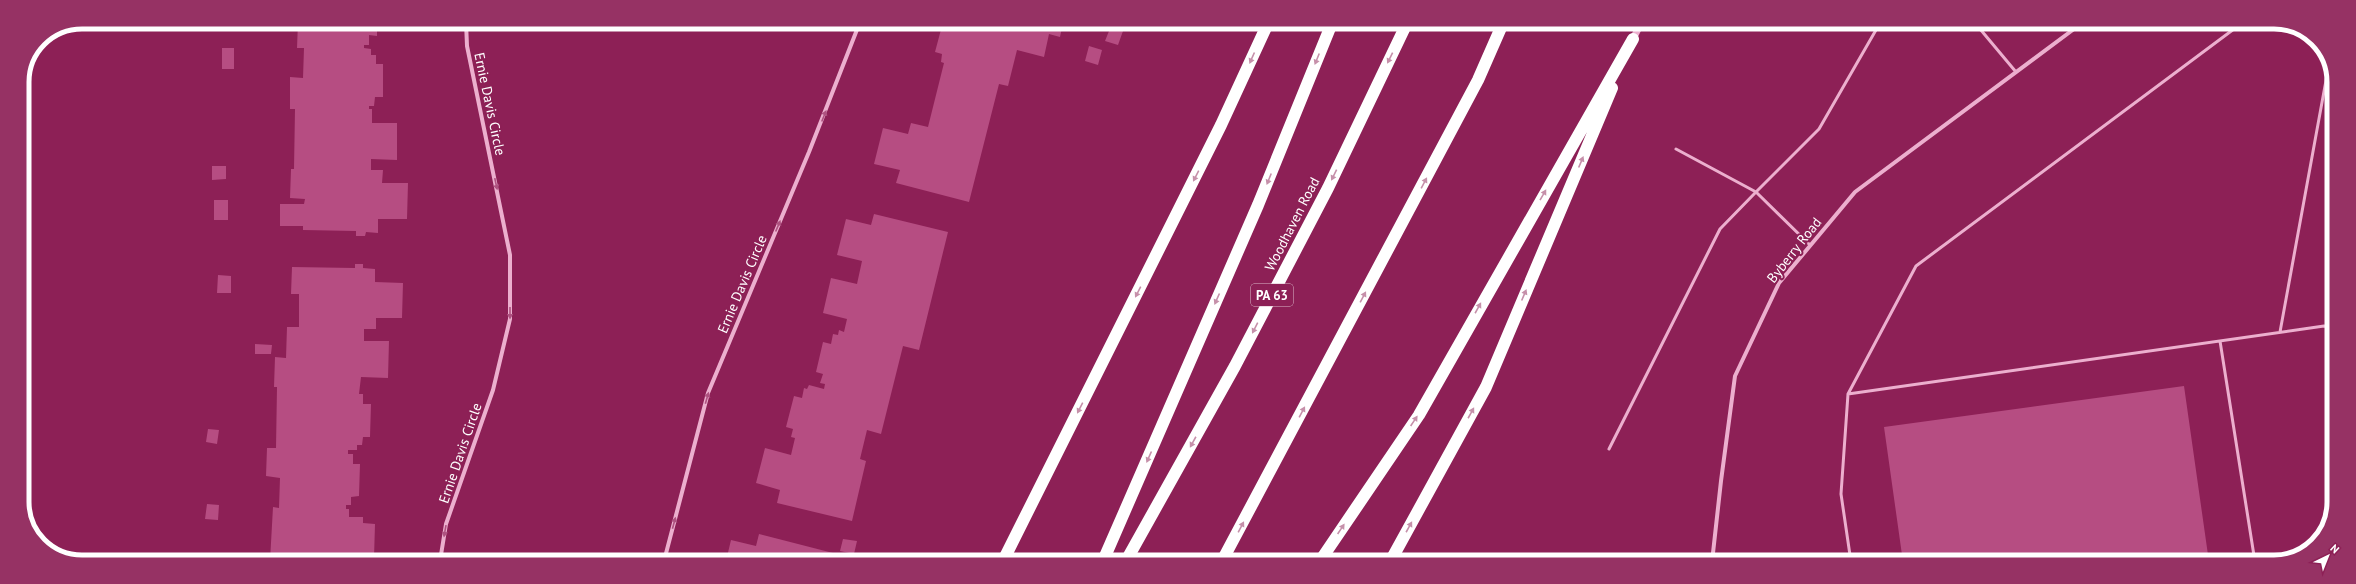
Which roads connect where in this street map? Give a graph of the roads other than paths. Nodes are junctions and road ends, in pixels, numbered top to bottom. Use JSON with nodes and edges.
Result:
{"nodes":[{"id":1,"x":466,"y":29,"type":"edge"},
{"id":2,"x":857,"y":29,"type":"edge"},
{"id":3,"x":1265,"y":29,"type":"edge"},
{"id":4,"x":1330,"y":29,"type":"edge"},
{"id":5,"x":1404,"y":29,"type":"edge"},
{"id":6,"x":1500,"y":29,"type":"edge"},
{"id":7,"x":1638,"y":29,"type":"edge"},
{"id":8,"x":1877,"y":29,"type":"edge"},
{"id":9,"x":1981,"y":29,"type":"edge"},
{"id":10,"x":2074,"y":29,"type":"edge"},
{"id":11,"x":2234,"y":29,"type":"edge"},
{"id":12,"x":1633,"y":39,"type":"junction"},
{"id":13,"x":2016,"y":72,"type":"junction"},
{"id":14,"x":2327,"y":77,"type":"edge"},
{"id":15,"x":1676,"y":149,"type":"dead end"},
{"id":16,"x":1756,"y":192,"type":"junction"},
{"id":17,"x":1810,"y":246,"type":"junction"},
{"id":18,"x":2327,"y":327,"type":"edge"},
{"id":19,"x":2280,"y":332,"type":"junction"},
{"id":20,"x":2220,"y":340,"type":"junction"},
{"id":21,"x":1848,"y":394,"type":"junction"},
{"id":22,"x":1609,"y":448,"type":"dead end"},
{"id":23,"x":441,"y":555,"type":"edge"},
{"id":24,"x":666,"y":555,"type":"edge"},
{"id":25,"x":1006,"y":555,"type":"edge"},
{"id":26,"x":1106,"y":555,"type":"edge"},
{"id":27,"x":1129,"y":555,"type":"edge"},
{"id":28,"x":1225,"y":555,"type":"edge"},
{"id":29,"x":1325,"y":555,"type":"edge"},
{"id":30,"x":1394,"y":555,"type":"edge"},
{"id":31,"x":1713,"y":555,"type":"edge"},
{"id":32,"x":1850,"y":555,"type":"edge"},
{"id":33,"x":2254,"y":555,"type":"edge"}],
"edges":[{"from":1,"to":23,"type":"street","name":"Ernie Davis Circle","one_way":true},
{"from":24,"to":2,"type":"street","name":"Ernie Davis Circle","one_way":true},
{"from":3,"to":25,"type":"highway","one_way":true},
{"from":4,"to":26,"type":"highway","one_way":true},
{"from":5,"to":27,"type":"highway","name":"Woodhaven Road","number":"PA 63","one_way":true},
{"from":28,"to":6,"type":"highway","one_way":true},
{"from":7,"to":12,"type":"street"},
{"from":8,"to":16,"type":"lane"},
{"from":9,"to":13,"type":"lane"},
{"from":10,"to":13,"type":"street","name":"Byberry Road"},
{"from":11,"to":21,"type":"lane"},
{"from":29,"to":12,"type":"highway","one_way":true},
{"from":30,"to":12,"type":"highway","one_way":true},
{"from":13,"to":17,"type":"street","name":"Byberry Road"},
{"from":14,"to":19,"type":"lane"},
{"from":15,"to":16,"type":"lane"},
{"from":16,"to":17,"type":"lane"},
{"from":16,"to":22,"type":"lane"},
{"from":17,"to":31,"type":"street","name":"Byberry Road"},
{"from":18,"to":19,"type":"lane"},
{"from":19,"to":20,"type":"lane"},
{"from":20,"to":21,"type":"lane"},
{"from":20,"to":33,"type":"lane"},
{"from":21,"to":32,"type":"lane"}]}
